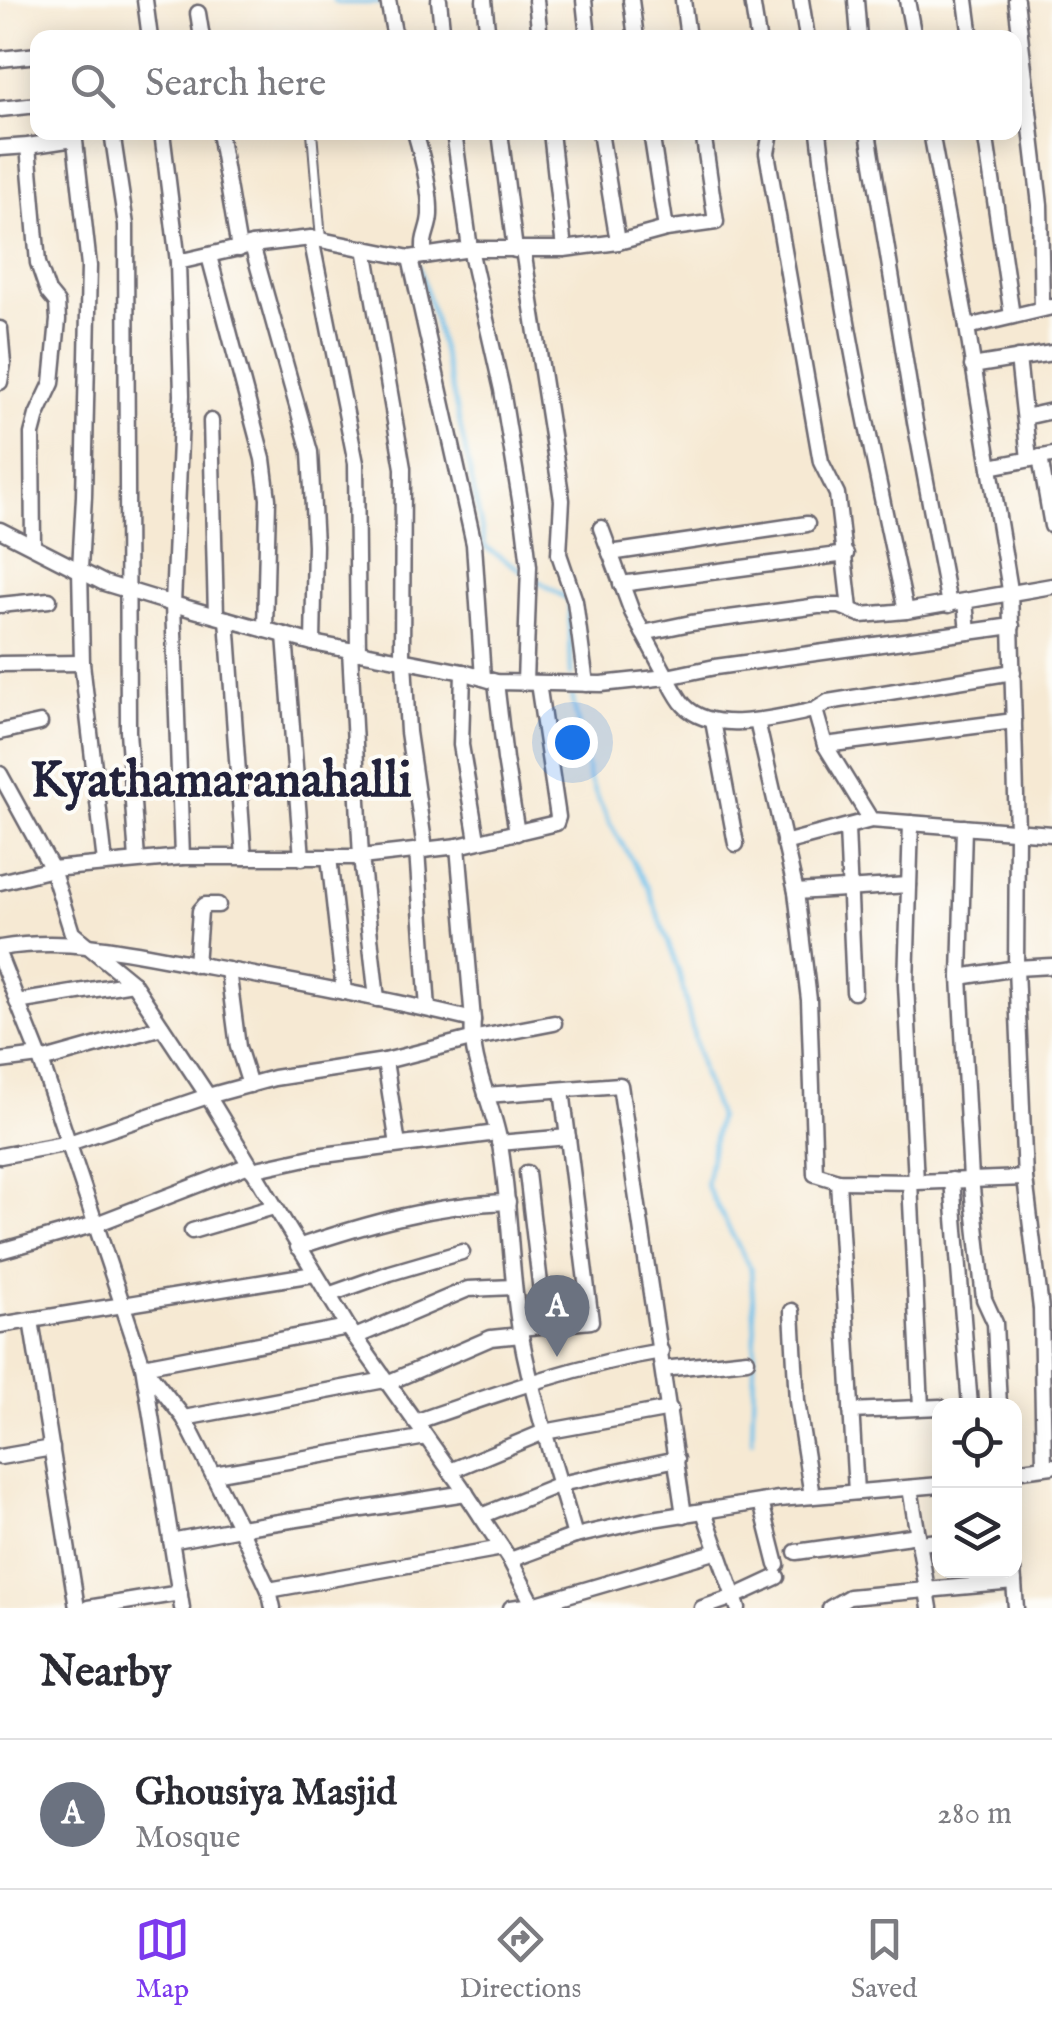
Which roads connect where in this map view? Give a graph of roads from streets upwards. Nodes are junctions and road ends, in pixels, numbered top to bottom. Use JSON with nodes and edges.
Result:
{"nodes":[{"id":1,"x":145,"y":0,"type":"edge"},
{"id":2,"x":388,"y":0,"type":"edge"},
{"id":3,"x":438,"y":0,"type":"edge"},
{"id":4,"x":484,"y":0,"type":"edge"},
{"id":5,"x":536,"y":0,"type":"edge"},
{"id":6,"x":584,"y":0,"type":"edge"},
{"id":7,"x":630,"y":0,"type":"edge"},
{"id":8,"x":683,"y":0,"type":"edge"},
{"id":9,"x":752,"y":0,"type":"edge"},
{"id":10,"x":800,"y":0,"type":"edge"},
{"id":11,"x":856,"y":0,"type":"edge"},
{"id":12,"x":907,"y":0,"type":"edge"},
{"id":13,"x":966,"y":0,"type":"edge"},
{"id":14,"x":1016,"y":0,"type":"edge"},
{"id":15,"x":198,"y":13,"type":"dead end"},
{"id":16,"x":149,"y":30,"type":"edge"},
{"id":17,"x":201,"y":30,"type":"edge"},
{"id":18,"x":393,"y":30,"type":"edge"},
{"id":19,"x":442,"y":30,"type":"edge"},
{"id":20,"x":487,"y":30,"type":"edge"},
{"id":21,"x":539,"y":30,"type":"edge"},
{"id":22,"x":587,"y":30,"type":"edge"},
{"id":23,"x":635,"y":30,"type":"edge"},
{"id":24,"x":687,"y":30,"type":"edge"},
{"id":25,"x":757,"y":30,"type":"edge"},
{"id":26,"x":806,"y":30,"type":"edge"},
{"id":27,"x":858,"y":30,"type":"edge"},
{"id":28,"x":913,"y":30,"type":"edge"},
{"id":29,"x":971,"y":30,"type":"edge"},
{"id":30,"x":1019,"y":30,"type":"edge"},
{"id":31,"x":1022,"y":52,"type":"edge"},
{"id":32,"x":30,"y":56,"type":"edge"},
{"id":33,"x":0,"y":59,"type":"edge"},
{"id":34,"x":30,"y":107,"type":"edge"},
{"id":35,"x":0,"y":109,"type":"edge"},
{"id":36,"x":56,"y":140,"type":"edge"},
{"id":37,"x":74,"y":140,"type":"edge"},
{"id":38,"x":113,"y":140,"type":"edge"},
{"id":39,"x":163,"y":140,"type":"edge"},
{"id":40,"x":222,"y":140,"type":"edge"},
{"id":41,"x":418,"y":140,"type":"edge"},
{"id":42,"x":455,"y":140,"type":"edge"},
{"id":43,"x":501,"y":140,"type":"edge"},
{"id":44,"x":552,"y":140,"type":"edge"},
{"id":45,"x":601,"y":140,"type":"edge"},
{"id":46,"x":652,"y":140,"type":"edge"},
{"id":47,"x":704,"y":140,"type":"edge"},
{"id":48,"x":769,"y":140,"type":"edge"},
{"id":49,"x":820,"y":140,"type":"edge"},
{"id":50,"x":869,"y":140,"type":"edge"},
{"id":51,"x":932,"y":140,"type":"edge"},
{"id":52,"x":986,"y":140,"type":"edge"},
{"id":53,"x":28,"y":146,"type":"junction"},
{"id":54,"x":0,"y":148,"type":"edge"},
{"id":55,"x":666,"y":229,"type":"junction"},
{"id":56,"x":316,"y":238,"type":"junction"},
{"id":57,"x":618,"y":242,"type":"junction"},
{"id":58,"x":246,"y":247,"type":"junction"},
{"id":59,"x":365,"y":248,"type":"junction"},
{"id":60,"x":470,"y":249,"type":"junction"},
{"id":61,"x":564,"y":249,"type":"junction"},
{"id":62,"x":519,"y":250,"type":"junction"},
{"id":63,"x":210,"y":256,"type":"junction"},
{"id":64,"x":1046,"y":256,"type":"edge"},
{"id":65,"x":417,"y":257,"type":"junction"},
{"id":66,"x":178,"y":262,"type":"junction"},
{"id":67,"x":1047,"y":308,"type":"edge"},
{"id":68,"x":1012,"y":316,"type":"junction"},
{"id":69,"x":967,"y":327,"type":"junction"},
{"id":70,"x":0,"y":330,"type":"edge"},
{"id":71,"x":1052,"y":353,"type":"edge"},
{"id":72,"x":1018,"y":358,"type":"junction"},
{"id":73,"x":972,"y":366,"type":"junction"},
{"id":74,"x":0,"y":382,"type":"edge"},
{"id":75,"x":1052,"y":411,"type":"edge"},
{"id":76,"x":1025,"y":417,"type":"junction"},
{"id":77,"x":211,"y":421,"type":"dead end"},
{"id":78,"x":1040,"y":457,"type":"edge"},
{"id":79,"x":990,"y":467,"type":"junction"},
{"id":80,"x":1050,"y":508,"type":"edge"},
{"id":81,"x":807,"y":524,"type":"dead end"},
{"id":82,"x":1052,"y":526,"type":"edge"},
{"id":83,"x":601,"y":528,"type":"dead end"},
{"id":84,"x":0,"y":530,"type":"edge"},
{"id":85,"x":33,"y":546,"type":"junction"},
{"id":86,"x":610,"y":553,"type":"junction"},
{"id":87,"x":846,"y":554,"type":"junction"},
{"id":88,"x":80,"y":569,"type":"junction"},
{"id":89,"x":622,"y":584,"type":"junction"},
{"id":90,"x":1052,"y":586,"type":"edge"},
{"id":91,"x":126,"y":590,"type":"junction"},
{"id":92,"x":1010,"y":594,"type":"junction"},
{"id":93,"x":49,"y":600,"type":"dead end"},
{"id":94,"x":965,"y":602,"type":"junction"},
{"id":95,"x":173,"y":604,"type":"junction"},
{"id":96,"x":949,"y":604,"type":"junction"},
{"id":97,"x":0,"y":605,"type":"edge"},
{"id":98,"x":850,"y":609,"type":"junction"},
{"id":99,"x":906,"y":611,"type":"junction"},
{"id":100,"x":222,"y":618,"type":"junction"},
{"id":101,"x":1012,"y":626,"type":"junction"},
{"id":102,"x":265,"y":630,"type":"junction"},
{"id":103,"x":968,"y":632,"type":"junction"},
{"id":104,"x":643,"y":633,"type":"junction"},
{"id":105,"x":285,"y":635,"type":"junction"},
{"id":106,"x":313,"y":643,"type":"junction"},
{"id":107,"x":354,"y":651,"type":"junction"},
{"id":108,"x":403,"y":661,"type":"junction"},
{"id":109,"x":82,"y":663,"type":"junction"},
{"id":110,"x":0,"y":664,"type":"edge"},
{"id":111,"x":463,"y":672,"type":"junction"},
{"id":112,"x":1013,"y":672,"type":"junction"},
{"id":113,"x":667,"y":677,"type":"junction"},
{"id":114,"x":490,"y":680,"type":"junction"},
{"id":115,"x":532,"y":682,"type":"junction"},
{"id":116,"x":586,"y":684,"type":"junction"},
{"id":117,"x":815,"y":710,"type":"junction"},
{"id":118,"x":757,"y":721,"type":"junction"},
{"id":119,"x":714,"y":722,"type":"junction"},
{"id":120,"x":1014,"y":722,"type":"junction"},
{"id":121,"x":40,"y":723,"type":"dead end"},
{"id":122,"x":0,"y":732,"type":"edge"},
{"id":123,"x":826,"y":746,"type":"junction"},
{"id":124,"x":0,"y":774,"type":"edge"},
{"id":125,"x":871,"y":820,"type":"junction"},
{"id":126,"x":911,"y":823,"type":"junction"},
{"id":127,"x":964,"y":827,"type":"junction"},
{"id":128,"x":847,"y":828,"type":"junction"},
{"id":129,"x":1017,"y":830,"type":"junction"},
{"id":130,"x":517,"y":833,"type":"junction"},
{"id":131,"x":1052,"y":834,"type":"edge"},
{"id":132,"x":477,"y":840,"type":"junction"},
{"id":133,"x":784,"y":842,"type":"junction"},
{"id":134,"x":736,"y":844,"type":"dead end"},
{"id":135,"x":458,"y":846,"type":"junction"},
{"id":136,"x":421,"y":850,"type":"junction"},
{"id":137,"x":182,"y":857,"type":"junction"},
{"id":138,"x":244,"y":857,"type":"junction"},
{"id":139,"x":361,"y":857,"type":"junction"},
{"id":140,"x":302,"y":858,"type":"junction"},
{"id":141,"x":329,"y":858,"type":"junction"},
{"id":142,"x":137,"y":860,"type":"junction"},
{"id":143,"x":105,"y":864,"type":"junction"},
{"id":144,"x":52,"y":869,"type":"junction"},
{"id":145,"x":0,"y":882,"type":"edge"},
{"id":146,"x":909,"y":885,"type":"junction"},
{"id":147,"x":848,"y":888,"type":"junction"},
{"id":148,"x":796,"y":892,"type":"junction"},
{"id":149,"x":218,"y":905,"type":"dead end"},
{"id":150,"x":86,"y":944,"type":"junction"},
{"id":151,"x":0,"y":948,"type":"edge"},
{"id":152,"x":0,"y":958,"type":"edge"},
{"id":153,"x":196,"y":965,"type":"junction"},
{"id":154,"x":1052,"y":966,"type":"edge"},
{"id":155,"x":1016,"y":968,"type":"junction"},
{"id":156,"x":228,"y":970,"type":"junction"},
{"id":157,"x":960,"y":977,"type":"junction"},
{"id":158,"x":133,"y":983,"type":"junction"},
{"id":159,"x":344,"y":992,"type":"junction"},
{"id":160,"x":854,"y":992,"type":"dead end"},
{"id":161,"x":377,"y":999,"type":"junction"},
{"id":162,"x":18,"y":1002,"type":"junction"},
{"id":163,"x":428,"y":1009,"type":"junction"},
{"id":164,"x":473,"y":1020,"type":"junction"},
{"id":165,"x":554,"y":1023,"type":"dead end"},
{"id":166,"x":162,"y":1026,"type":"junction"},
{"id":167,"x":472,"y":1039,"type":"junction"},
{"id":168,"x":40,"y":1058,"type":"junction"},
{"id":169,"x":0,"y":1061,"type":"edge"},
{"id":170,"x":385,"y":1061,"type":"junction"},
{"id":171,"x":250,"y":1085,"type":"junction"},
{"id":172,"x":562,"y":1090,"type":"junction"},
{"id":173,"x":486,"y":1095,"type":"junction"},
{"id":174,"x":208,"y":1096,"type":"junction"},
{"id":175,"x":568,"y":1136,"type":"junction"},
{"id":176,"x":498,"y":1138,"type":"junction"},
{"id":177,"x":69,"y":1143,"type":"junction"},
{"id":178,"x":398,"y":1145,"type":"junction"},
{"id":179,"x":0,"y":1156,"type":"edge"},
{"id":180,"x":250,"y":1168,"type":"junction"},
{"id":181,"x":527,"y":1173,"type":"dead end"},
{"id":182,"x":970,"y":1178,"type":"junction"},
{"id":183,"x":1025,"y":1178,"type":"junction"},
{"id":184,"x":952,"y":1180,"type":"junction"},
{"id":185,"x":838,"y":1181,"type":"junction"},
{"id":186,"x":913,"y":1182,"type":"junction"},
{"id":187,"x":508,"y":1202,"type":"junction"},
{"id":188,"x":274,"y":1207,"type":"junction"},
{"id":189,"x":96,"y":1224,"type":"junction"},
{"id":190,"x":192,"y":1231,"type":"dead end"},
{"id":191,"x":298,"y":1247,"type":"junction"},
{"id":192,"x":0,"y":1251,"type":"edge"},
{"id":193,"x":462,"y":1252,"type":"dead end"},
{"id":194,"x":314,"y":1274,"type":"junction"},
{"id":195,"x":514,"y":1287,"type":"junction"},
{"id":196,"x":328,"y":1296,"type":"junction"},
{"id":197,"x":123,"y":1304,"type":"junction"},
{"id":198,"x":792,"y":1311,"type":"dead end"},
{"id":199,"x":31,"y":1320,"type":"junction"},
{"id":200,"x":0,"y":1325,"type":"edge"},
{"id":201,"x":545,"y":1326,"type":"junction"},
{"id":202,"x":520,"y":1331,"type":"junction"},
{"id":203,"x":351,"y":1332,"type":"junction"},
{"id":204,"x":660,"y":1351,"type":"junction"},
{"id":205,"x":747,"y":1360,"type":"dead end"},
{"id":206,"x":143,"y":1366,"type":"junction"},
{"id":207,"x":663,"y":1368,"type":"junction"},
{"id":208,"x":386,"y":1381,"type":"junction"},
{"id":209,"x":531,"y":1382,"type":"junction"},
{"id":210,"x":969,"y":1398,"type":"edge"},
{"id":211,"x":999,"y":1398,"type":"edge"},
{"id":212,"x":932,"y":1406,"type":"edge"},
{"id":213,"x":921,"y":1407,"type":"junction"},
{"id":214,"x":670,"y":1409,"type":"junction"},
{"id":215,"x":851,"y":1411,"type":"junction"},
{"id":216,"x":184,"y":1418,"type":"junction"},
{"id":217,"x":415,"y":1422,"type":"junction"},
{"id":218,"x":544,"y":1432,"type":"junction"},
{"id":219,"x":426,"y":1437,"type":"junction"},
{"id":220,"x":52,"y":1448,"type":"junction"},
{"id":221,"x":0,"y":1456,"type":"edge"},
{"id":222,"x":677,"y":1460,"type":"junction"},
{"id":223,"x":1048,"y":1466,"type":"edge"},
{"id":224,"x":450,"y":1470,"type":"junction"},
{"id":225,"x":1022,"y":1471,"type":"edge"},
{"id":226,"x":214,"y":1474,"type":"junction"},
{"id":227,"x":560,"y":1484,"type":"junction"},
{"id":228,"x":932,"y":1486,"type":"edge"},
{"id":229,"x":910,"y":1488,"type":"junction"},
{"id":230,"x":856,"y":1492,"type":"junction"},
{"id":231,"x":466,"y":1493,"type":"junction"},
{"id":232,"x":812,"y":1496,"type":"junction"},
{"id":233,"x":761,"y":1502,"type":"junction"},
{"id":234,"x":704,"y":1512,"type":"junction"},
{"id":235,"x":684,"y":1515,"type":"junction"},
{"id":236,"x":481,"y":1516,"type":"junction"},
{"id":237,"x":240,"y":1528,"type":"junction"},
{"id":238,"x":575,"y":1536,"type":"junction"},
{"id":239,"x":919,"y":1539,"type":"junction"},
{"id":240,"x":932,"y":1540,"type":"edge"},
{"id":241,"x":172,"y":1541,"type":"junction"},
{"id":242,"x":718,"y":1551,"type":"junction"},
{"id":243,"x":796,"y":1552,"type":"dead end"},
{"id":244,"x":506,"y":1554,"type":"junction"},
{"id":245,"x":1002,"y":1578,"type":"edge"},
{"id":246,"x":1013,"y":1578,"type":"edge"},
{"id":247,"x":269,"y":1590,"type":"junction"},
{"id":248,"x":927,"y":1591,"type":"junction"},
{"id":249,"x":181,"y":1600,"type":"edge"},
{"id":250,"x":736,"y":1602,"type":"edge"},
{"id":251,"x":534,"y":1606,"type":"edge"},
{"id":252,"x":77,"y":1608,"type":"edge"},
{"id":253,"x":88,"y":1608,"type":"edge"},
{"id":254,"x":273,"y":1608,"type":"edge"},
{"id":255,"x":511,"y":1608,"type":"edge"},
{"id":256,"x":702,"y":1608,"type":"edge"},
{"id":257,"x":830,"y":1608,"type":"edge"},
{"id":258,"x":930,"y":1608,"type":"edge"},
{"id":259,"x":1016,"y":1608,"type":"edge"}],
"edges":[{"from":1,"to":16,"type":"street"},
{"from":2,"to":18,"type":"street"},
{"from":3,"to":19,"type":"street"},
{"from":4,"to":20,"type":"street"},
{"from":5,"to":21,"type":"street"},
{"from":6,"to":22,"type":"street"},
{"from":7,"to":23,"type":"street"},
{"from":8,"to":24,"type":"street"},
{"from":9,"to":25,"type":"street"},
{"from":10,"to":26,"type":"street"},
{"from":11,"to":27,"type":"street"},
{"from":12,"to":28,"type":"street"},
{"from":13,"to":29,"type":"street"},
{"from":14,"to":30,"type":"street"},
{"from":15,"to":17,"type":"street"},
{"from":31,"to":64,"type":"street"},
{"from":32,"to":33,"type":"street"},
{"from":34,"to":35,"type":"street"},
{"from":36,"to":53,"type":"street"},
{"from":37,"to":88,"type":"street"},
{"from":38,"to":91,"type":"street"},
{"from":39,"to":66,"type":"street"},
{"from":40,"to":58,"type":"street"},
{"from":41,"to":65,"type":"street"},
{"from":42,"to":60,"type":"street"},
{"from":43,"to":62,"type":"street"},
{"from":44,"to":61,"type":"street"},
{"from":45,"to":57,"type":"street"},
{"from":46,"to":55,"type":"street"},
{"from":47,"to":55,"type":"street"},
{"from":48,"to":87,"type":"street"},
{"from":49,"to":99,"type":"street"},
{"from":50,"to":96,"type":"street"},
{"from":51,"to":69,"type":"street"},
{"from":52,"to":68,"type":"street"},
{"from":53,"to":54,"type":"street"},
{"from":53,"to":85,"type":"street"},
{"from":55,"to":57,"type":"street"},
{"from":56,"to":58,"type":"street"},
{"from":56,"to":59,"type":"street"},
{"from":56,"to":107,"type":"street"},
{"from":57,"to":61,"type":"street"},
{"from":58,"to":63,"type":"street"},
{"from":58,"to":106,"type":"street"},
{"from":59,"to":65,"type":"street"},
{"from":59,"to":108,"type":"street"},
{"from":60,"to":62,"type":"street"},
{"from":60,"to":65,"type":"street"},
{"from":60,"to":115,"type":"street"},
{"from":61,"to":62,"type":"street"},
{"from":62,"to":116,"type":"street"},
{"from":63,"to":66,"type":"street"},
{"from":63,"to":102,"type":"street"},
{"from":64,"to":67,"type":"street"},
{"from":65,"to":114,"type":"street"},
{"from":66,"to":95,"type":"street"},
{"from":67,"to":68,"type":"street"},
{"from":68,"to":69,"type":"street"},
{"from":69,"to":73,"type":"street"},
{"from":70,"to":74,"type":"street"},
{"from":71,"to":72,"type":"street"},
{"from":72,"to":73,"type":"street"},
{"from":72,"to":76,"type":"street"},
{"from":73,"to":79,"type":"street"},
{"from":75,"to":76,"type":"street"},
{"from":76,"to":78,"type":"street"},
{"from":77,"to":100,"type":"street"},
{"from":78,"to":79,"type":"street"},
{"from":78,"to":80,"type":"street"},
{"from":79,"to":92,"type":"street"},
{"from":80,"to":82,"type":"street"},
{"from":81,"to":86,"type":"street"},
{"from":83,"to":86,"type":"street"},
{"from":84,"to":85,"type":"street"},
{"from":85,"to":88,"type":"street"},
{"from":86,"to":89,"type":"street"},
{"from":87,"to":89,"type":"street"},
{"from":87,"to":98,"type":"street"},
{"from":88,"to":91,"type":"street"},
{"from":88,"to":109,"type":"street"},
{"from":89,"to":104,"type":"street"},
{"from":90,"to":92,"type":"street"},
{"from":91,"to":95,"type":"street"},
{"from":91,"to":142,"type":"street"},
{"from":92,"to":94,"type":"street"},
{"from":92,"to":101,"type":"street"},
{"from":93,"to":97,"type":"street"},
{"from":94,"to":96,"type":"street"},
{"from":94,"to":103,"type":"street"},
{"from":95,"to":100,"type":"street"},
{"from":95,"to":137,"type":"street"},
{"from":96,"to":99,"type":"street"},
{"from":98,"to":99,"type":"street"},
{"from":98,"to":104,"type":"street"},
{"from":100,"to":102,"type":"street"},
{"from":100,"to":138,"type":"street"},
{"from":101,"to":103,"type":"street"},
{"from":101,"to":112,"type":"street"},
{"from":102,"to":105,"type":"street"},
{"from":103,"to":113,"type":"street"},
{"from":104,"to":113,"type":"street"},
{"from":105,"to":106,"type":"street"},
{"from":105,"to":140,"type":"street"},
{"from":106,"to":107,"type":"street"},
{"from":107,"to":108,"type":"street"},
{"from":107,"to":139,"type":"street"},
{"from":108,"to":111,"type":"street"},
{"from":108,"to":136,"type":"street"},
{"from":109,"to":110,"type":"street"},
{"from":109,"to":143,"type":"street"},
{"from":111,"to":114,"type":"street"},
{"from":111,"to":132,"type":"street"},
{"from":112,"to":117,"type":"street"},
{"from":112,"to":120,"type":"street"},
{"from":113,"to":116,"type":"street"},
{"from":113,"to":119,"type":"street"},
{"from":114,"to":115,"type":"street"},
{"from":114,"to":130,"type":"street"},
{"from":115,"to":116,"type":"street"},
{"from":115,"to":130,"type":"street"},
{"from":117,"to":118,"type":"street"},
{"from":117,"to":123,"type":"street"},
{"from":118,"to":119,"type":"street"},
{"from":118,"to":133,"type":"street"},
{"from":119,"to":134,"type":"street"},
{"from":120,"to":123,"type":"street"},
{"from":120,"to":129,"type":"street"},
{"from":121,"to":122,"type":"street"},
{"from":123,"to":125,"type":"street"},
{"from":124,"to":144,"type":"street"},
{"from":125,"to":126,"type":"street"},
{"from":125,"to":128,"type":"street"},
{"from":126,"to":127,"type":"street"},
{"from":126,"to":146,"type":"street"},
{"from":127,"to":129,"type":"street"},
{"from":127,"to":157,"type":"street"},
{"from":128,"to":133,"type":"street"},
{"from":128,"to":147,"type":"street"},
{"from":129,"to":131,"type":"street"},
{"from":129,"to":155,"type":"street"},
{"from":130,"to":132,"type":"street"},
{"from":132,"to":135,"type":"street"},
{"from":133,"to":148,"type":"street"},
{"from":135,"to":136,"type":"street"},
{"from":135,"to":164,"type":"street"},
{"from":136,"to":139,"type":"street"},
{"from":136,"to":163,"type":"street"},
{"from":137,"to":138,"type":"street"},
{"from":137,"to":142,"type":"street"},
{"from":138,"to":140,"type":"street"},
{"from":139,"to":141,"type":"street"},
{"from":139,"to":161,"type":"street"},
{"from":140,"to":141,"type":"street"},
{"from":141,"to":159,"type":"street"},
{"from":142,"to":143,"type":"street"},
{"from":143,"to":144,"type":"street"},
{"from":144,"to":145,"type":"street"},
{"from":144,"to":150,"type":"street"},
{"from":146,"to":147,"type":"street"},
{"from":146,"to":186,"type":"street"},
{"from":147,"to":148,"type":"street"},
{"from":147,"to":160,"type":"street"},
{"from":148,"to":185,"type":"street"},
{"from":149,"to":153,"type":"street"},
{"from":150,"to":151,"type":"street"},
{"from":150,"to":153,"type":"street"},
{"from":150,"to":158,"type":"street"},
{"from":152,"to":162,"type":"street"},
{"from":153,"to":156,"type":"street"},
{"from":154,"to":155,"type":"street"},
{"from":155,"to":157,"type":"street"},
{"from":155,"to":183,"type":"street"},
{"from":156,"to":159,"type":"street"},
{"from":156,"to":171,"type":"street"},
{"from":157,"to":182,"type":"street"},
{"from":158,"to":162,"type":"street"},
{"from":158,"to":166,"type":"street"},
{"from":159,"to":161,"type":"street"},
{"from":161,"to":163,"type":"street"},
{"from":162,"to":168,"type":"street"},
{"from":163,"to":164,"type":"street"},
{"from":164,"to":167,"type":"street"},
{"from":165,"to":167,"type":"street"},
{"from":166,"to":168,"type":"street"},
{"from":166,"to":174,"type":"street"},
{"from":167,"to":170,"type":"street"},
{"from":167,"to":173,"type":"street"},
{"from":168,"to":169,"type":"street"},
{"from":168,"to":177,"type":"street"},
{"from":170,"to":171,"type":"street"},
{"from":170,"to":178,"type":"street"},
{"from":171,"to":174,"type":"street"},
{"from":172,"to":173,"type":"street"},
{"from":172,"to":175,"type":"street"},
{"from":172,"to":204,"type":"street"},
{"from":173,"to":176,"type":"street"},
{"from":174,"to":177,"type":"street"},
{"from":174,"to":180,"type":"street"},
{"from":175,"to":176,"type":"street"},
{"from":175,"to":201,"type":"street"},
{"from":176,"to":178,"type":"street"},
{"from":176,"to":187,"type":"street"},
{"from":177,"to":179,"type":"street"},
{"from":177,"to":189,"type":"street"},
{"from":178,"to":180,"type":"street"},
{"from":180,"to":188,"type":"street"},
{"from":180,"to":189,"type":"street"},
{"from":181,"to":201,"type":"street"},
{"from":182,"to":183,"type":"street"},
{"from":182,"to":184,"type":"street"},
{"from":182,"to":211,"type":"street"},
{"from":183,"to":223,"type":"street"},
{"from":184,"to":186,"type":"street"},
{"from":184,"to":210,"type":"street"},
{"from":185,"to":186,"type":"street"},
{"from":185,"to":215,"type":"street"},
{"from":186,"to":213,"type":"street"},
{"from":187,"to":191,"type":"street"},
{"from":187,"to":195,"type":"street"},
{"from":188,"to":190,"type":"street"},
{"from":188,"to":191,"type":"street"},
{"from":189,"to":192,"type":"street"},
{"from":189,"to":197,"type":"street"},
{"from":191,"to":194,"type":"street"},
{"from":193,"to":196,"type":"street"},
{"from":194,"to":196,"type":"street"},
{"from":194,"to":197,"type":"street"},
{"from":195,"to":202,"type":"street"},
{"from":195,"to":203,"type":"street"},
{"from":196,"to":203,"type":"street"},
{"from":197,"to":199,"type":"street"},
{"from":197,"to":206,"type":"street"},
{"from":198,"to":232,"type":"street"},
{"from":199,"to":200,"type":"street"},
{"from":199,"to":220,"type":"street"},
{"from":201,"to":202,"type":"street"},
{"from":202,"to":208,"type":"street"},
{"from":202,"to":209,"type":"street"},
{"from":203,"to":206,"type":"street"},
{"from":203,"to":208,"type":"street"},
{"from":204,"to":207,"type":"street"},
{"from":204,"to":209,"type":"street"},
{"from":205,"to":207,"type":"street"},
{"from":206,"to":216,"type":"street"},
{"from":206,"to":241,"type":"street"},
{"from":207,"to":214,"type":"street"},
{"from":208,"to":216,"type":"street"},
{"from":208,"to":217,"type":"street"},
{"from":209,"to":217,"type":"street"},
{"from":209,"to":218,"type":"street"},
{"from":212,"to":213,"type":"street"},
{"from":213,"to":215,"type":"street"},
{"from":214,"to":218,"type":"street"},
{"from":214,"to":222,"type":"street"},
{"from":215,"to":230,"type":"street"},
{"from":216,"to":226,"type":"street"},
{"from":217,"to":219,"type":"street"},
{"from":218,"to":224,"type":"street"},
{"from":218,"to":227,"type":"street"},
{"from":219,"to":224,"type":"street"},
{"from":219,"to":226,"type":"street"},
{"from":220,"to":221,"type":"street"},
{"from":220,"to":252,"type":"street"},
{"from":222,"to":227,"type":"street"},
{"from":222,"to":235,"type":"street"},
{"from":223,"to":225,"type":"street"},
{"from":224,"to":231,"type":"street"},
{"from":226,"to":237,"type":"street"},
{"from":227,"to":236,"type":"street"},
{"from":227,"to":238,"type":"street"},
{"from":228,"to":229,"type":"street"},
{"from":229,"to":230,"type":"street"},
{"from":229,"to":239,"type":"street"},
{"from":230,"to":232,"type":"street"},
{"from":231,"to":236,"type":"street"},
{"from":231,"to":237,"type":"street"},
{"from":232,"to":233,"type":"street"},
{"from":233,"to":234,"type":"street"},
{"from":233,"to":250,"type":"street"},
{"from":234,"to":235,"type":"street"},
{"from":234,"to":242,"type":"street"},
{"from":235,"to":238,"type":"street"},
{"from":236,"to":244,"type":"street"},
{"from":237,"to":241,"type":"street"},
{"from":237,"to":247,"type":"street"},
{"from":238,"to":244,"type":"street"},
{"from":239,"to":240,"type":"street"},
{"from":239,"to":243,"type":"street"},
{"from":239,"to":248,"type":"street"},
{"from":241,"to":249,"type":"street"},
{"from":242,"to":250,"type":"street"},
{"from":242,"to":251,"type":"street"},
{"from":244,"to":247,"type":"street"},
{"from":244,"to":251,"type":"street"},
{"from":245,"to":248,"type":"street"},
{"from":246,"to":259,"type":"street"},
{"from":247,"to":254,"type":"street"},
{"from":248,"to":257,"type":"street"},
{"from":248,"to":258,"type":"street"},
{"from":249,"to":253,"type":"street"},
{"from":250,"to":256,"type":"street"},
{"from":251,"to":255,"type":"street"}]}
